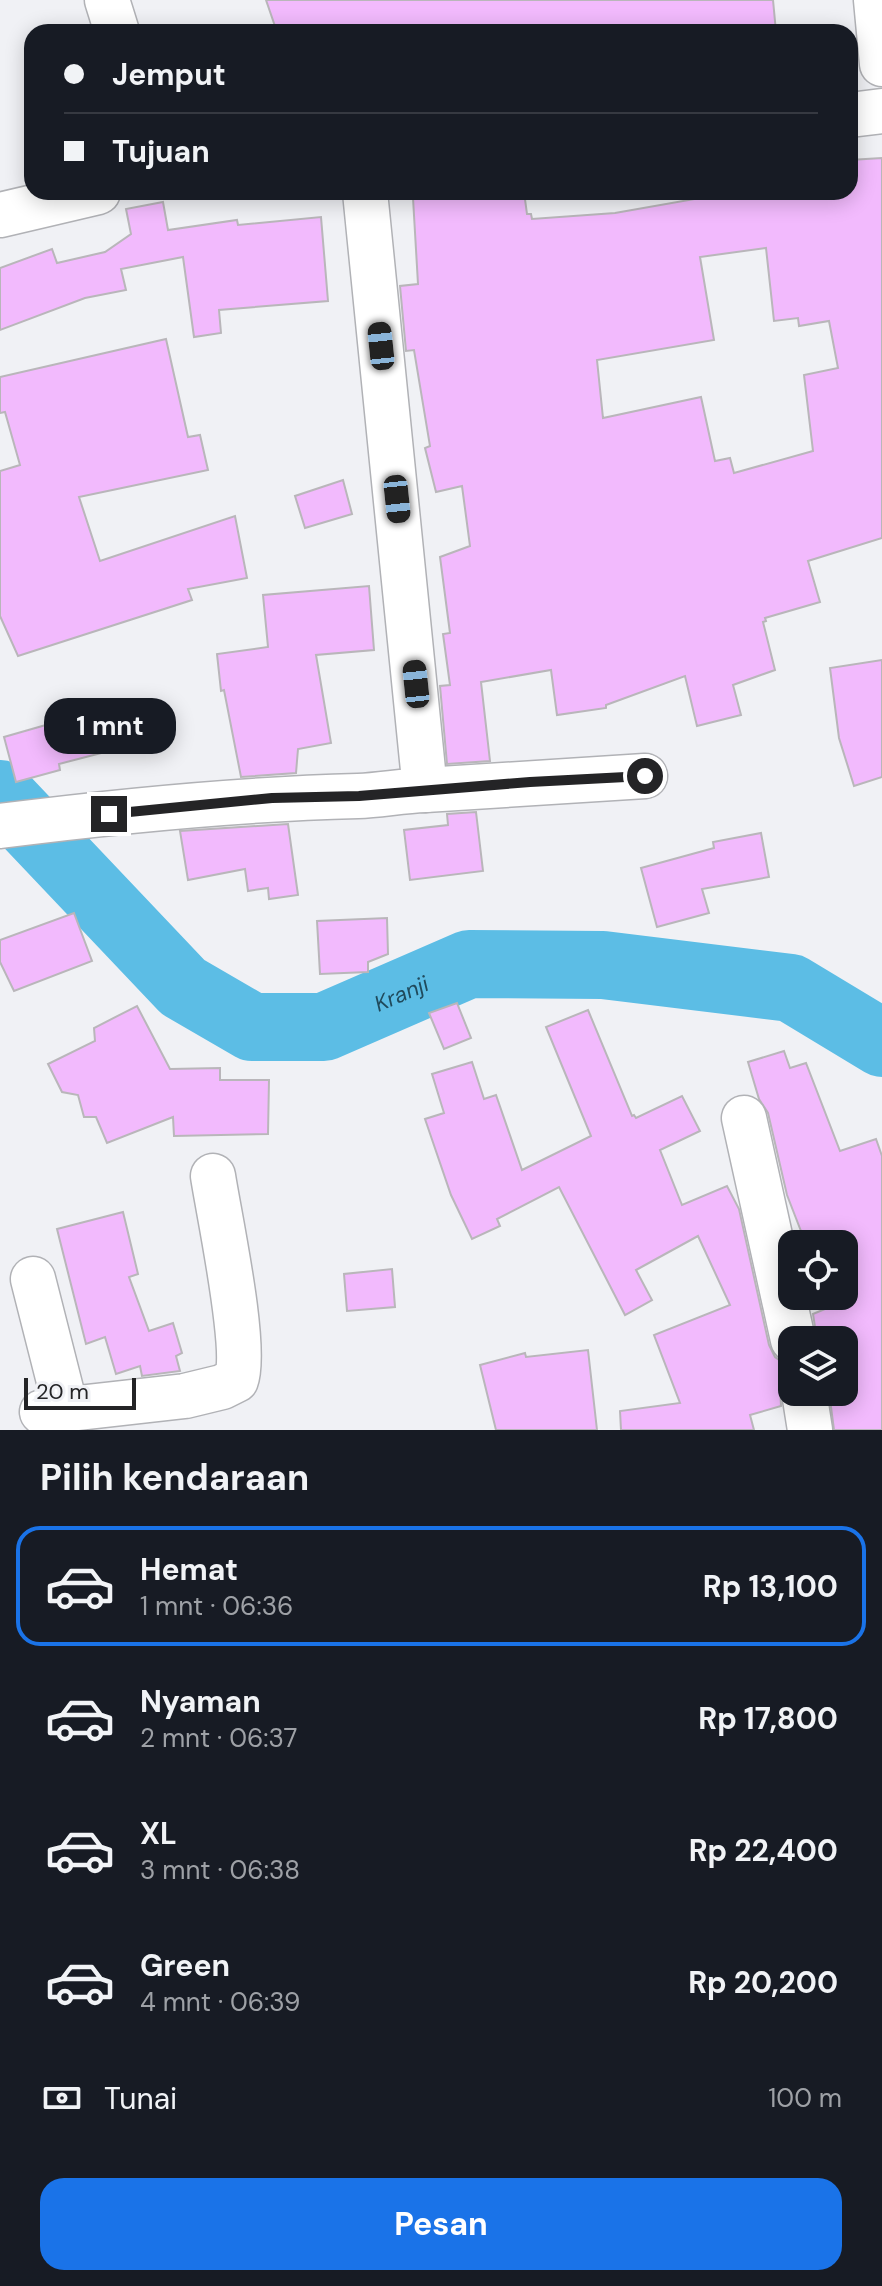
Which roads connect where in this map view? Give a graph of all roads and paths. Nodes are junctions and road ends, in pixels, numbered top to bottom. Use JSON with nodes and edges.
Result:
{"nodes":[{"id":1,"x":107,"y":0,"type":"edge"},
{"id":2,"x":876,"y":0,"type":"edge"},
{"id":3,"x":114,"y":24,"type":"edge"},
{"id":4,"x":882,"y":64,"type":"edge"},
{"id":5,"x":882,"y":111,"type":"edge"},
{"id":6,"x":858,"y":114,"type":"edge"},
{"id":7,"x":64,"y":200,"type":"edge"},
{"id":8,"x":366,"y":200,"type":"edge"},
{"id":9,"x":0,"y":215,"type":"edge"},
{"id":10,"x":645,"y":776,"type":"dead end"},
{"id":11,"x":425,"y":790,"type":"junction"},
{"id":12,"x":0,"y":826,"type":"edge"},
{"id":13,"x":744,"y":1118,"type":"dead end"},
{"id":14,"x":213,"y":1176,"type":"dead end"},
{"id":15,"x":33,"y":1279,"type":"dead end"},
{"id":16,"x":790,"y":1326,"type":"edge"},
{"id":17,"x":806,"y":1406,"type":"edge"},
{"id":18,"x":73,"y":1414,"type":"edge"},
{"id":19,"x":810,"y":1430,"type":"edge"}],
"edges":[{"from":1,"to":3,"type":"street"},
{"from":2,"to":4,"type":"street"},
{"from":5,"to":6,"type":"street"},
{"from":7,"to":9,"type":"street"},
{"from":8,"to":11,"type":"street"},
{"from":10,"to":11,"type":"street"},
{"from":11,"to":12,"type":"street"},
{"from":13,"to":16,"type":"street"},
{"from":14,"to":18,"type":"street"},
{"from":15,"to":18,"type":"street"},
{"from":17,"to":19,"type":"street"}]}
